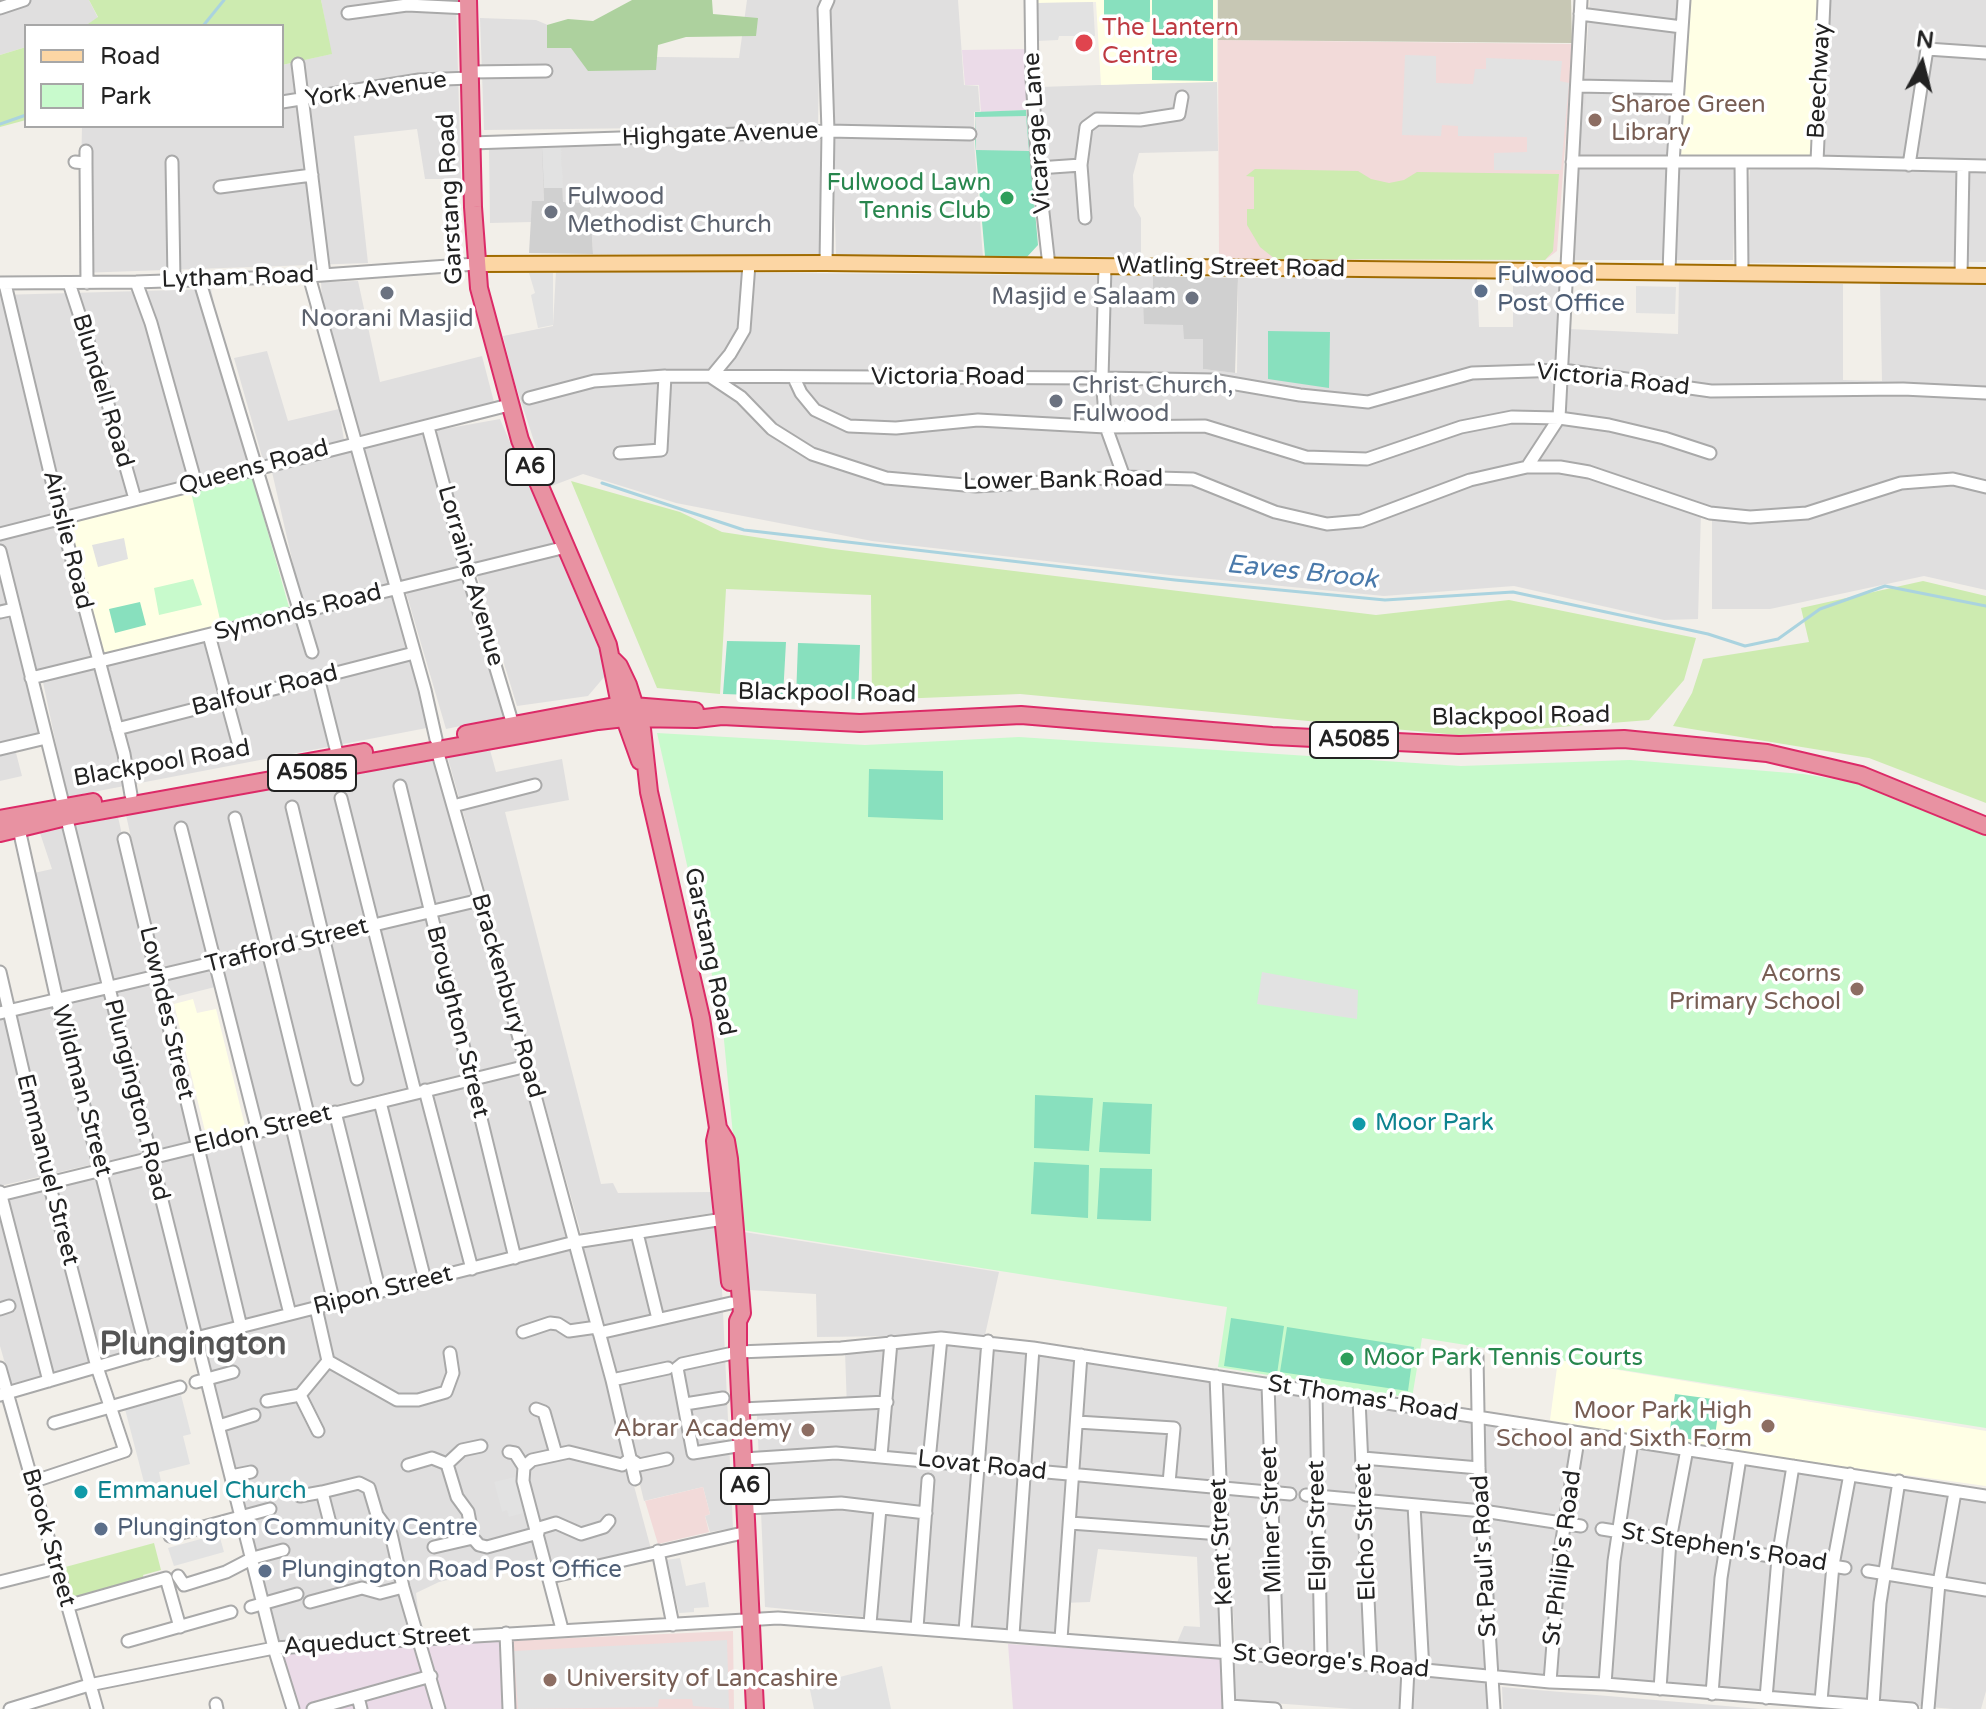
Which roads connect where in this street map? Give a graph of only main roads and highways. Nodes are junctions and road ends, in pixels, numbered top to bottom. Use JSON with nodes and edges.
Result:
{"nodes":[{"id":1,"x":468,"y":4,"type":"edge"},
{"id":2,"x":476,"y":264,"type":"junction"},
{"id":3,"x":1986,"y":276,"type":"edge"},
{"id":4,"x":612,"y":667,"type":"junction"},
{"id":5,"x":587,"y":710,"type":"junction"},
{"id":6,"x":630,"y":712,"type":"junction"},
{"id":7,"x":710,"y":716,"type":"junction"},
{"id":8,"x":671,"y":719,"type":"junction"},
{"id":9,"x":437,"y":745,"type":"junction"},
{"id":10,"x":644,"y":747,"type":"junction"},
{"id":11,"x":649,"y":786,"type":"junction"},
{"id":12,"x":64,"y":812,"type":"junction"},
{"id":13,"x":0,"y":819,"type":"edge"},
{"id":14,"x":1986,"y":826,"type":"edge"},
{"id":15,"x":0,"y":833,"type":"edge"},
{"id":16,"x":729,"y":1218,"type":"junction"},
{"id":17,"x":738,"y":1321,"type":"junction"},
{"id":18,"x":755,"y":1709,"type":"edge"}],
"edges":[{"from":1,"to":2,"type":"highway","name":"Garstang Road","number":"A6"},
{"from":2,"to":3,"type":"main road","name":"Watling Street Road"},
{"from":2,"to":4,"type":"highway","name":"Garstang Road","number":"A6"},
{"from":4,"to":5,"type":"highway"},
{"from":4,"to":6,"type":"highway","name":"Garstang Road","number":"A6"},
{"from":5,"to":6,"type":"highway","name":"Blackpool Road","number":"A5085"},
{"from":5,"to":9,"type":"highway","name":"Blackpool Road","number":"A5085"},
{"from":6,"to":7,"type":"highway","name":"Blackpool Road","number":"A5085"},
{"from":6,"to":8,"type":"highway","name":"Blackpool Road","number":"A5085"},
{"from":6,"to":9,"type":"highway","name":"Blackpool Road","number":"A5085"},
{"from":6,"to":10,"type":"highway","name":"Garstang Road","number":"A6"},
{"from":6,"to":11,"type":"highway","name":"Garstang Road","number":"A6"},
{"from":7,"to":8,"type":"highway","name":"Blackpool Road","number":"A5085"},
{"from":7,"to":14,"type":"highway","name":"Blackpool Road","number":"A5085"},
{"from":8,"to":10,"type":"highway"},
{"from":9,"to":12,"type":"highway","name":"Blackpool Road","number":"A5085"},
{"from":9,"to":12,"type":"highway","name":"Blackpool Road","number":"A5085"},
{"from":10,"to":11,"type":"highway","name":"Garstang Road","number":"A6"},
{"from":11,"to":16,"type":"highway","name":"Garstang Road","number":"A6"},
{"from":12,"to":13,"type":"highway","name":"Blackpool Road","number":"A5085"},
{"from":12,"to":15,"type":"highway","name":"Blackpool Road","number":"A5085"},
{"from":16,"to":17,"type":"highway","name":"Garstang Road","number":"A6"},
{"from":16,"to":17,"type":"highway","name":"Garstang Road","number":"A6"},
{"from":17,"to":18,"type":"highway","name":"Garstang Road","number":"A6"}]}
